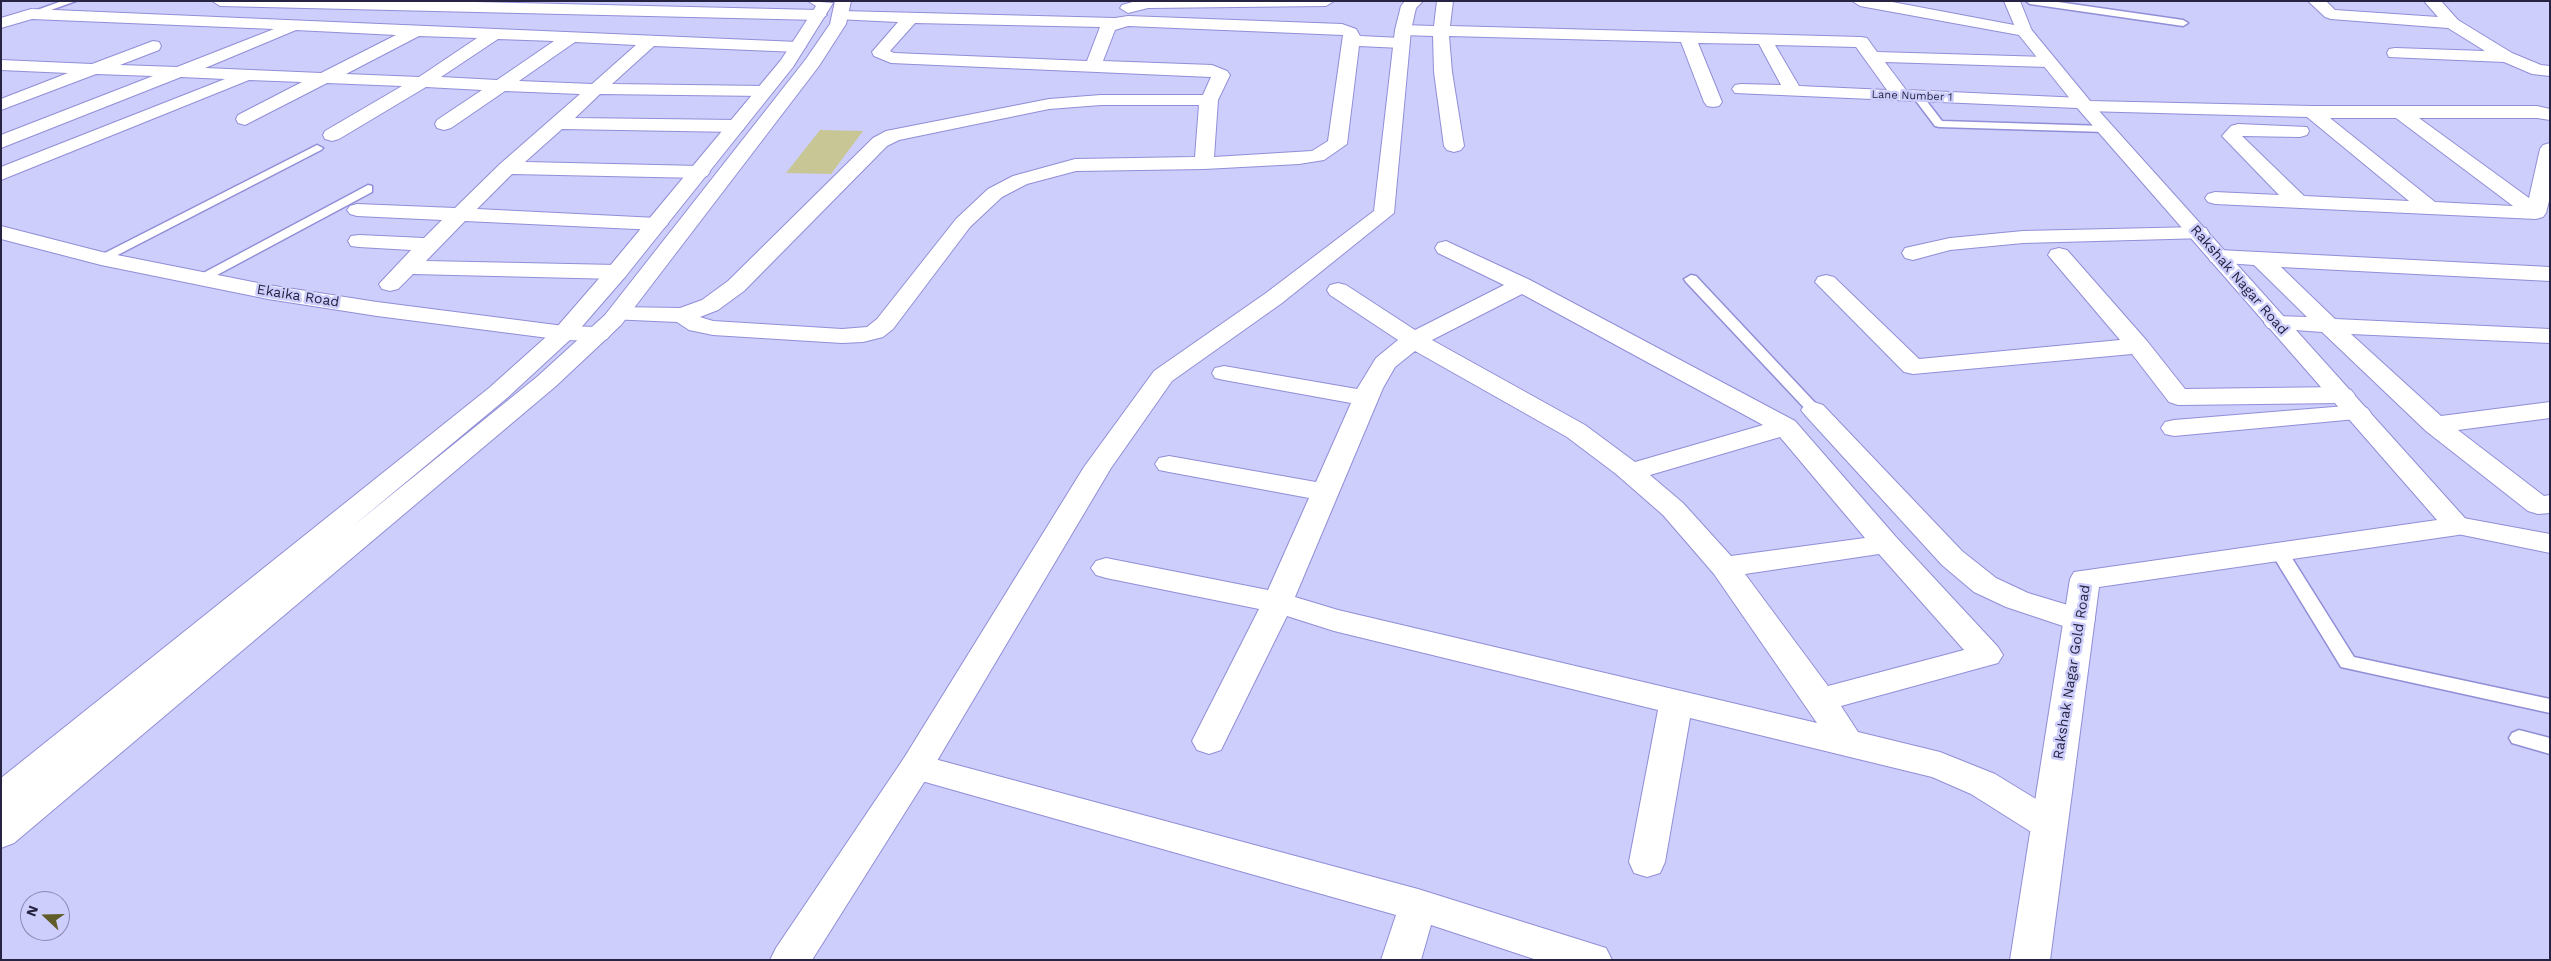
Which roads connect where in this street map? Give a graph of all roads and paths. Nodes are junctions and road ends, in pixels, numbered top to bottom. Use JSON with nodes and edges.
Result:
{"nodes":[{"id":1,"x":72,"y":1,"type":"edge"},
{"id":2,"x":1326,"y":1,"type":"edge"},
{"id":3,"x":1415,"y":1,"type":"edge"},
{"id":4,"x":1445,"y":1,"type":"edge"},
{"id":5,"x":1860,"y":1,"type":"edge"},
{"id":6,"x":2012,"y":1,"type":"edge"},
{"id":7,"x":2030,"y":1,"type":"edge"},
{"id":8,"x":2316,"y":1,"type":"edge"},
{"id":9,"x":2432,"y":1,"type":"edge"},
{"id":10,"x":220,"y":2,"type":"edge"},
{"id":11,"x":290,"y":2,"type":"edge"},
{"id":12,"x":831,"y":7,"type":"edge"},
{"id":13,"x":31,"y":14,"type":"junction"},
{"id":14,"x":912,"y":16,"type":"junction"},
{"id":15,"x":2452,"y":22,"type":"junction"},
{"id":16,"x":1,"y":23,"type":"edge"},
{"id":17,"x":1115,"y":23,"type":"junction"},
{"id":18,"x":2183,"y":23,"type":"dead end"},
{"id":19,"x":299,"y":25,"type":"junction"},
{"id":20,"x":416,"y":30,"type":"junction"},
{"id":21,"x":1441,"y":31,"type":"junction"},
{"id":22,"x":2024,"y":31,"type":"junction"},
{"id":23,"x":494,"y":34,"type":"junction"},
{"id":24,"x":1402,"y":36,"type":"junction"},
{"id":25,"x":572,"y":37,"type":"junction"},
{"id":26,"x":1688,"y":38,"type":"junction"},
{"id":27,"x":650,"y":40,"type":"junction"},
{"id":28,"x":1352,"y":41,"type":"junction"},
{"id":29,"x":1765,"y":41,"type":"junction"},
{"id":30,"x":153,"y":46,"type":"dead end"},
{"id":31,"x":2395,"y":53,"type":"dead end"},
{"id":32,"x":1873,"y":57,"type":"junction"},
{"id":33,"x":2506,"y":57,"type":"junction"},
{"id":34,"x":784,"y":58,"type":"junction"},
{"id":35,"x":629,"y":59,"type":"junction"},
{"id":36,"x":659,"y":60,"type":"dead end"},
{"id":37,"x":2047,"y":62,"type":"junction"},
{"id":38,"x":3,"y":66,"type":"edge"},
{"id":39,"x":1093,"y":66,"type":"junction"},
{"id":40,"x":92,"y":70,"type":"junction"},
{"id":41,"x":2550,"y":71,"type":"edge"},
{"id":42,"x":176,"y":73,"type":"junction"},
{"id":43,"x":252,"y":75,"type":"junction"},
{"id":44,"x":324,"y":78,"type":"junction"},
{"id":45,"x":421,"y":83,"type":"junction"},
{"id":46,"x":500,"y":86,"type":"junction"},
{"id":47,"x":595,"y":89,"type":"junction"},
{"id":48,"x":1741,"y":89,"type":"dead end"},
{"id":49,"x":764,"y":91,"type":"junction"},
{"id":50,"x":1794,"y":91,"type":"junction"},
{"id":51,"x":1909,"y":96,"type":"junction"},
{"id":52,"x":1209,"y":100,"type":"junction"},
{"id":53,"x":1713,"y":102,"type":"dead end"},
{"id":54,"x":1,"y":105,"type":"edge"},
{"id":55,"x":2084,"y":105,"type":"junction"},
{"id":56,"x":2312,"y":112,"type":"junction"},
{"id":57,"x":2400,"y":112,"type":"junction"},
{"id":58,"x":2550,"y":115,"type":"edge"},
{"id":59,"x":245,"y":119,"type":"dead end"},
{"id":60,"x":444,"y":124,"type":"dead end"},
{"id":61,"x":557,"y":124,"type":"junction"},
{"id":62,"x":736,"y":126,"type":"junction"},
{"id":63,"x":2105,"y":129,"type":"junction"},
{"id":64,"x":2336,"y":132,"type":"junction"},
{"id":65,"x":332,"y":134,"type":"dead end"},
{"id":66,"x":1,"y":142,"type":"edge"},
{"id":67,"x":1454,"y":146,"type":"dead end"},
{"id":68,"x":317,"y":148,"type":"dead end"},
{"id":69,"x":2550,"y":149,"type":"edge"},
{"id":70,"x":1204,"y":163,"type":"junction"},
{"id":71,"x":507,"y":168,"type":"junction"},
{"id":72,"x":700,"y":172,"type":"junction"},
{"id":73,"x":1,"y":174,"type":"edge"},
{"id":74,"x":368,"y":189,"type":"dead end"},
{"id":75,"x":2215,"y":198,"type":"dead end"},
{"id":76,"x":2298,"y":202,"type":"junction"},
{"id":77,"x":2430,"y":208,"type":"junction"},
{"id":78,"x":356,"y":210,"type":"dead end"},
{"id":79,"x":2536,"y":213,"type":"junction"},
{"id":80,"x":456,"y":216,"type":"junction"},
{"id":81,"x":657,"y":224,"type":"junction"},
{"id":82,"x":1,"y":232,"type":"edge"},
{"id":83,"x":2198,"y":233,"type":"junction"},
{"id":84,"x":360,"y":241,"type":"dead end"},
{"id":85,"x":429,"y":246,"type":"junction"},
{"id":86,"x":1446,"y":248,"type":"dead end"},
{"id":87,"x":1913,"y":253,"type":"dead end"},
{"id":88,"x":2059,"y":255,"type":"dead end"},
{"id":89,"x":2219,"y":257,"type":"junction"},
{"id":90,"x":101,"y":258,"type":"junction"},
{"id":91,"x":2260,"y":259,"type":"junction"},
{"id":92,"x":409,"y":267,"type":"junction"},
{"id":93,"x":617,"y":272,"type":"junction"},
{"id":94,"x":2550,"y":274,"type":"edge"},
{"id":95,"x":1691,"y":279,"type":"dead end"},
{"id":96,"x":199,"y":280,"type":"junction"},
{"id":97,"x":1826,"y":282,"type":"dead end"},
{"id":98,"x":390,"y":284,"type":"dead end"},
{"id":99,"x":1522,"y":285,"type":"junction"},
{"id":100,"x":1338,"y":290,"type":"dead end"},
{"id":101,"x":618,"y":314,"type":"junction"},
{"id":102,"x":683,"y":316,"type":"junction"},
{"id":103,"x":2276,"y":323,"type":"junction"},
{"id":104,"x":2328,"y":325,"type":"junction"},
{"id":105,"x":564,"y":333,"type":"junction"},
{"id":106,"x":599,"y":334,"type":"junction"},
{"id":107,"x":2550,"y":336,"type":"edge"},
{"id":108,"x":1414,"y":340,"type":"junction"},
{"id":109,"x":2138,"y":346,"type":"junction"},
{"id":110,"x":1224,"y":373,"type":"dead end"},
{"id":111,"x":1366,"y":398,"type":"junction"},
{"id":112,"x":2350,"y":404,"type":"junction"},
{"id":113,"x":1814,"y":410,"type":"joint"},
{"id":114,"x":2550,"y":410,"type":"edge"},
{"id":115,"x":2436,"y":425,"type":"junction"},
{"id":116,"x":1786,"y":427,"type":"junction"},
{"id":117,"x":2174,"y":428,"type":"dead end"},
{"id":118,"x":1169,"y":464,"type":"dead end"},
{"id":119,"x":1630,"y":472,"type":"junction"},
{"id":120,"x":1325,"y":492,"type":"junction"},
{"id":121,"x":2550,"y":504,"type":"edge"},
{"id":122,"x":2458,"y":526,"type":"junction"},
{"id":123,"x":1886,"y":544,"type":"junction"},
{"id":124,"x":2549,"y":546,"type":"edge"},
{"id":125,"x":2279,"y":551,"type":"junction"},
{"id":126,"x":1724,"y":567,"type":"junction"},
{"id":127,"x":1106,"y":568,"type":"dead end"},
{"id":128,"x":1278,"y":602,"type":"junction"},
{"id":129,"x":2080,"y":620,"type":"junction"},
{"id":130,"x":1820,"y":700,"type":"junction"},
{"id":131,"x":1676,"y":704,"type":"junction"},
{"id":132,"x":2550,"y":706,"type":"edge"},
{"id":133,"x":2518,"y":738,"type":"dead end"},
{"id":134,"x":1209,"y":741,"type":"dead end"},
{"id":135,"x":1846,"y":742,"type":"junction"},
{"id":136,"x":2550,"y":746,"type":"edge"},
{"id":137,"x":916,"y":767,"type":"junction"},
{"id":138,"x":1,"y":798,"type":"edge"},
{"id":139,"x":2049,"y":825,"type":"junction"},
{"id":140,"x":1,"y":833,"type":"edge"},
{"id":141,"x":1647,"y":862,"type":"dead end"},
{"id":142,"x":1418,"y":905,"type":"junction"},
{"id":143,"x":790,"y":960,"type":"edge"},
{"id":144,"x":1401,"y":960,"type":"edge"},
{"id":145,"x":1592,"y":960,"type":"edge"},
{"id":146,"x":2030,"y":960,"type":"edge"}],
"edges":[{"from":1,"to":13,"type":"lane"},
{"from":2,"to":12,"type":"street"},
{"from":3,"to":24,"type":"street"},
{"from":4,"to":21,"type":"street"},
{"from":5,"to":22,"type":"street"},
{"from":6,"to":22,"type":"street","name":"Rakshak Nagar Road"},
{"from":7,"to":18,"type":"lane"},
{"from":8,"to":15,"type":"street"},
{"from":9,"to":15,"type":"street"},
{"from":10,"to":11,"type":"street"},
{"from":11,"to":12,"type":"street"},
{"from":12,"to":14,"type":"street"},
{"from":12,"to":34,"type":"street"},
{"from":12,"to":101,"type":"street"},
{"from":13,"to":16,"type":"street"},
{"from":13,"to":19,"type":"street"},
{"from":14,"to":17,"type":"street"},
{"from":14,"to":39,"type":"street"},
{"from":15,"to":33,"type":"street"},
{"from":17,"to":28,"type":"street"},
{"from":17,"to":39,"type":"street"},
{"from":19,"to":20,"type":"street"},
{"from":19,"to":42,"type":"street"},
{"from":20,"to":23,"type":"street"},
{"from":20,"to":44,"type":"street"},
{"from":21,"to":24,"type":"street"},
{"from":21,"to":26,"type":"street"},
{"from":21,"to":67,"type":"street"},
{"from":22,"to":37,"type":"street","name":"Rakshak Nagar Road"},
{"from":23,"to":25,"type":"street"},
{"from":23,"to":45,"type":"street"},
{"from":24,"to":28,"type":"street"},
{"from":24,"to":137,"type":"street"},
{"from":25,"to":27,"type":"street"},
{"from":25,"to":46,"type":"street"},
{"from":26,"to":29,"type":"street"},
{"from":26,"to":53,"type":"street"},
{"from":27,"to":34,"type":"street"},
{"from":27,"to":35,"type":"street"},
{"from":28,"to":70,"type":"street"},
{"from":29,"to":32,"type":"street"},
{"from":29,"to":50,"type":"street"},
{"from":30,"to":40,"type":"street"},
{"from":31,"to":33,"type":"street"},
{"from":32,"to":37,"type":"street"},
{"from":32,"to":51,"type":"street"},
{"from":33,"to":41,"type":"street"},
{"from":34,"to":49,"type":"street"},
{"from":35,"to":36,"type":"street"},
{"from":35,"to":47,"type":"street"},
{"from":37,"to":55,"type":"street","name":"Rakshak Nagar Road"},
{"from":38,"to":40,"type":"street"},
{"from":39,"to":52,"type":"street"},
{"from":40,"to":42,"type":"street"},
{"from":40,"to":54,"type":"street"},
{"from":42,"to":43,"type":"street"},
{"from":42,"to":66,"type":"street"},
{"from":43,"to":44,"type":"street"},
{"from":43,"to":73,"type":"street"},
{"from":44,"to":45,"type":"street"},
{"from":44,"to":59,"type":"street"},
{"from":45,"to":46,"type":"street"},
{"from":45,"to":65,"type":"street"},
{"from":46,"to":47,"type":"street"},
{"from":46,"to":60,"type":"street"},
{"from":47,"to":49,"type":"street"},
{"from":47,"to":61,"type":"street"},
{"from":48,"to":50,"type":"street","name":"Lane Number 1"},
{"from":49,"to":62,"type":"street"},
{"from":50,"to":51,"type":"street","name":"Lane Number 1"},
{"from":51,"to":55,"type":"street","name":"Lane Number 1"},
{"from":51,"to":63,"type":"lane"},
{"from":52,"to":70,"type":"street"},
{"from":52,"to":102,"type":"street"},
{"from":55,"to":56,"type":"street","name":"Lane Number 1"},
{"from":55,"to":63,"type":"street","name":"Rakshak Nagar Road"},
{"from":56,"to":57,"type":"street","name":"Lane Number 1"},
{"from":56,"to":64,"type":"street"},
{"from":57,"to":58,"type":"street","name":"Lane Number 1"},
{"from":57,"to":79,"type":"street"},
{"from":61,"to":62,"type":"street"},
{"from":61,"to":71,"type":"street"},
{"from":62,"to":72,"type":"street"},
{"from":63,"to":83,"type":"street","name":"Rakshak Nagar Road"},
{"from":64,"to":76,"type":"street"},
{"from":64,"to":77,"type":"street"},
{"from":68,"to":90,"type":"lane"},
{"from":69,"to":79,"type":"street"},
{"from":70,"to":102,"type":"street"},
{"from":71,"to":72,"type":"street"},
{"from":71,"to":80,"type":"street"},
{"from":72,"to":81,"type":"street"},
{"from":74,"to":96,"type":"lane"},
{"from":75,"to":76,"type":"street"},
{"from":76,"to":77,"type":"street"},
{"from":77,"to":79,"type":"street"},
{"from":78,"to":80,"type":"street"},
{"from":80,"to":81,"type":"street"},
{"from":80,"to":85,"type":"street"},
{"from":81,"to":93,"type":"street"},
{"from":82,"to":90,"type":"street","name":"Ekaika Road"},
{"from":83,"to":87,"type":"street"},
{"from":83,"to":89,"type":"street","name":"Rakshak Nagar Road"},
{"from":84,"to":85,"type":"street"},
{"from":85,"to":92,"type":"street"},
{"from":86,"to":99,"type":"street"},
{"from":88,"to":109,"type":"street"},
{"from":89,"to":91,"type":"street"},
{"from":89,"to":103,"type":"street","name":"Rakshak Nagar Road"},
{"from":90,"to":96,"type":"street","name":"Ekaika Road"},
{"from":91,"to":94,"type":"street"},
{"from":91,"to":104,"type":"street"},
{"from":92,"to":93,"type":"street"},
{"from":92,"to":98,"type":"street"},
{"from":93,"to":105,"type":"street"},
{"from":95,"to":113,"type":"lane"},
{"from":96,"to":105,"type":"street","name":"Ekaika Road"},
{"from":97,"to":109,"type":"street"},
{"from":99,"to":108,"type":"street"},
{"from":99,"to":116,"type":"street"},
{"from":100,"to":108,"type":"street"},
{"from":101,"to":102,"type":"street"},
{"from":101,"to":106,"type":"street"},
{"from":103,"to":104,"type":"street"},
{"from":103,"to":112,"type":"street","name":"Rakshak Nagar Road"},
{"from":104,"to":107,"type":"street"},
{"from":104,"to":115,"type":"street"},
{"from":105,"to":106,"type":"street","name":"Ekaika Road"},
{"from":105,"to":138,"type":"street"},
{"from":106,"to":140,"type":"street"},
{"from":108,"to":111,"type":"street"},
{"from":108,"to":119,"type":"street"},
{"from":109,"to":112,"type":"street"},
{"from":110,"to":111,"type":"street"},
{"from":111,"to":120,"type":"street"},
{"from":112,"to":117,"type":"street"},
{"from":112,"to":122,"type":"street","name":"Rakshak Nagar Road"},
{"from":113,"to":129,"type":"street"},
{"from":114,"to":115,"type":"street"},
{"from":115,"to":121,"type":"street"},
{"from":116,"to":119,"type":"street"},
{"from":116,"to":123,"type":"street"},
{"from":118,"to":120,"type":"street"},
{"from":119,"to":126,"type":"street"},
{"from":120,"to":128,"type":"street"},
{"from":122,"to":124,"type":"street","name":"Rakshak Nagar Gold Road"},
{"from":122,"to":125,"type":"street","name":"Rakshak Nagar Gold Road"},
{"from":123,"to":126,"type":"street"},
{"from":123,"to":130,"type":"street"},
{"from":125,"to":129,"type":"street","name":"Rakshak Nagar Gold Road"},
{"from":125,"to":132,"type":"lane"},
{"from":126,"to":130,"type":"street"},
{"from":127,"to":128,"type":"street"},
{"from":128,"to":131,"type":"street"},
{"from":128,"to":134,"type":"street"},
{"from":129,"to":139,"type":"street","name":"Rakshak Nagar Gold Road"},
{"from":130,"to":135,"type":"street"},
{"from":131,"to":135,"type":"street"},
{"from":131,"to":141,"type":"street"},
{"from":133,"to":136,"type":"lane"},
{"from":135,"to":139,"type":"street"},
{"from":137,"to":142,"type":"street"},
{"from":137,"to":143,"type":"street"},
{"from":139,"to":146,"type":"street","name":"Rakshak Nagar Gold Road"},
{"from":142,"to":144,"type":"street"},
{"from":142,"to":145,"type":"street"}]}
